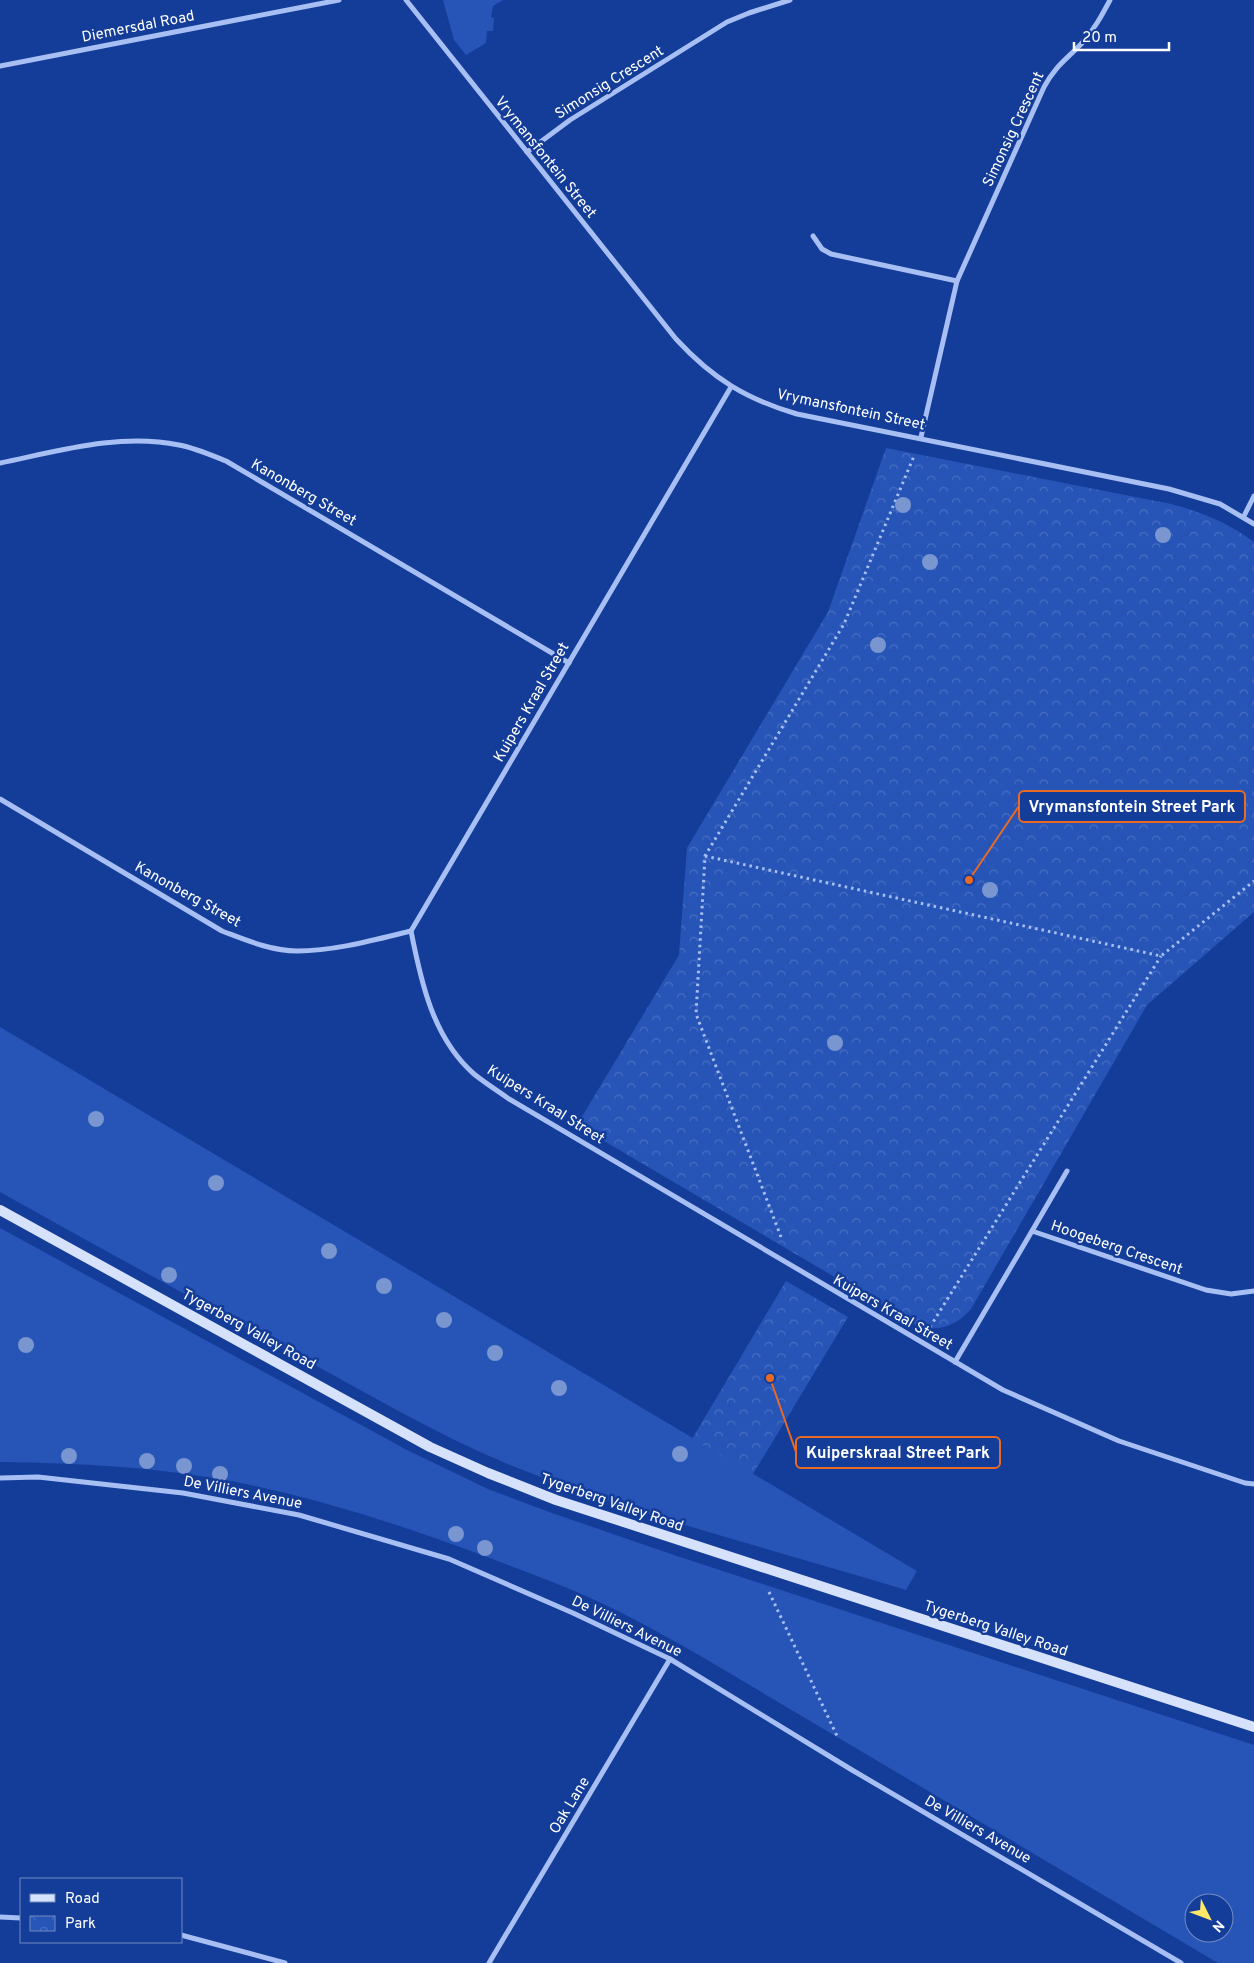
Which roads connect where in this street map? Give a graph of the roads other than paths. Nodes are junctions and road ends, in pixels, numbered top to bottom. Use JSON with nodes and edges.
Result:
{"nodes":[{"id":1,"x":339,"y":0,"type":"edge"},
{"id":2,"x":406,"y":0,"type":"edge"},
{"id":3,"x":790,"y":0,"type":"edge"},
{"id":4,"x":1110,"y":0,"type":"edge"},
{"id":5,"x":0,"y":66,"type":"edge"},
{"id":6,"x":527,"y":152,"type":"junction"},
{"id":7,"x":813,"y":236,"type":"dead end"},
{"id":8,"x":957,"y":281,"type":"junction"},
{"id":9,"x":731,"y":387,"type":"junction"},
{"id":10,"x":922,"y":437,"type":"junction"},
{"id":11,"x":0,"y":462,"type":"edge"},
{"id":12,"x":1254,"y":496,"type":"edge"},
{"id":13,"x":1244,"y":516,"type":"junction"},
{"id":14,"x":1254,"y":524,"type":"edge"},
{"id":15,"x":569,"y":663,"type":"junction"},
{"id":16,"x":0,"y":798,"type":"edge"},
{"id":17,"x":411,"y":931,"type":"junction"},
{"id":18,"x":1067,"y":1171,"type":"dead end"},
{"id":19,"x":0,"y":1210,"type":"edge"},
{"id":20,"x":1032,"y":1231,"type":"junction"},
{"id":21,"x":1254,"y":1291,"type":"edge"},
{"id":22,"x":955,"y":1362,"type":"junction"},
{"id":23,"x":0,"y":1478,"type":"edge"},
{"id":24,"x":1254,"y":1484,"type":"edge"},
{"id":25,"x":670,"y":1659,"type":"junction"},
{"id":26,"x":1254,"y":1727,"type":"edge"},
{"id":27,"x":0,"y":1918,"type":"edge"},
{"id":28,"x":20,"y":1918,"type":"edge"},
{"id":29,"x":182,"y":1935,"type":"edge"},
{"id":30,"x":285,"y":1963,"type":"edge"},
{"id":31,"x":489,"y":1963,"type":"edge"},
{"id":32,"x":1181,"y":1963,"type":"edge"}],
"edges":[{"from":1,"to":5,"type":"street","name":"Diemersdal Road"},
{"from":2,"to":6,"type":"street","name":"Vrymansfontein Street"},
{"from":3,"to":6,"type":"street","name":"Simonsig Crescent"},
{"from":4,"to":8,"type":"street","name":"Simonsig Crescent"},
{"from":6,"to":9,"type":"street","name":"Vrymansfontein Street"},
{"from":7,"to":8,"type":"street"},
{"from":8,"to":10,"type":"street","name":"Simonsig Crescent"},
{"from":9,"to":10,"type":"street","name":"Vrymansfontein Street"},
{"from":9,"to":15,"type":"street","name":"Kuipers Kraal Street"},
{"from":10,"to":13,"type":"street","name":"Vrymansfontein Street"},
{"from":11,"to":15,"type":"street","name":"Kanonberg Street"},
{"from":12,"to":13,"type":"street"},
{"from":13,"to":14,"type":"street","name":"Vrymansfontein Street"},
{"from":15,"to":17,"type":"street","name":"Kuipers Kraal Street"},
{"from":16,"to":17,"type":"street","name":"Kanonberg Street"},
{"from":17,"to":22,"type":"street","name":"Kuipers Kraal Street"},
{"from":18,"to":20,"type":"street"},
{"from":19,"to":26,"type":"main road","name":"Tygerberg Valley Road"},
{"from":20,"to":21,"type":"street","name":"Hoogeberg Crescent"},
{"from":20,"to":22,"type":"street","name":"Hoogeberg Crescent"},
{"from":22,"to":24,"type":"street","name":"Kuipers Kraal Street"},
{"from":23,"to":25,"type":"street","name":"De Villiers Avenue"},
{"from":25,"to":31,"type":"street","name":"Oak Lane"},
{"from":25,"to":32,"type":"street","name":"De Villiers Avenue"},
{"from":27,"to":28,"type":"street"},
{"from":29,"to":30,"type":"street"}]}
